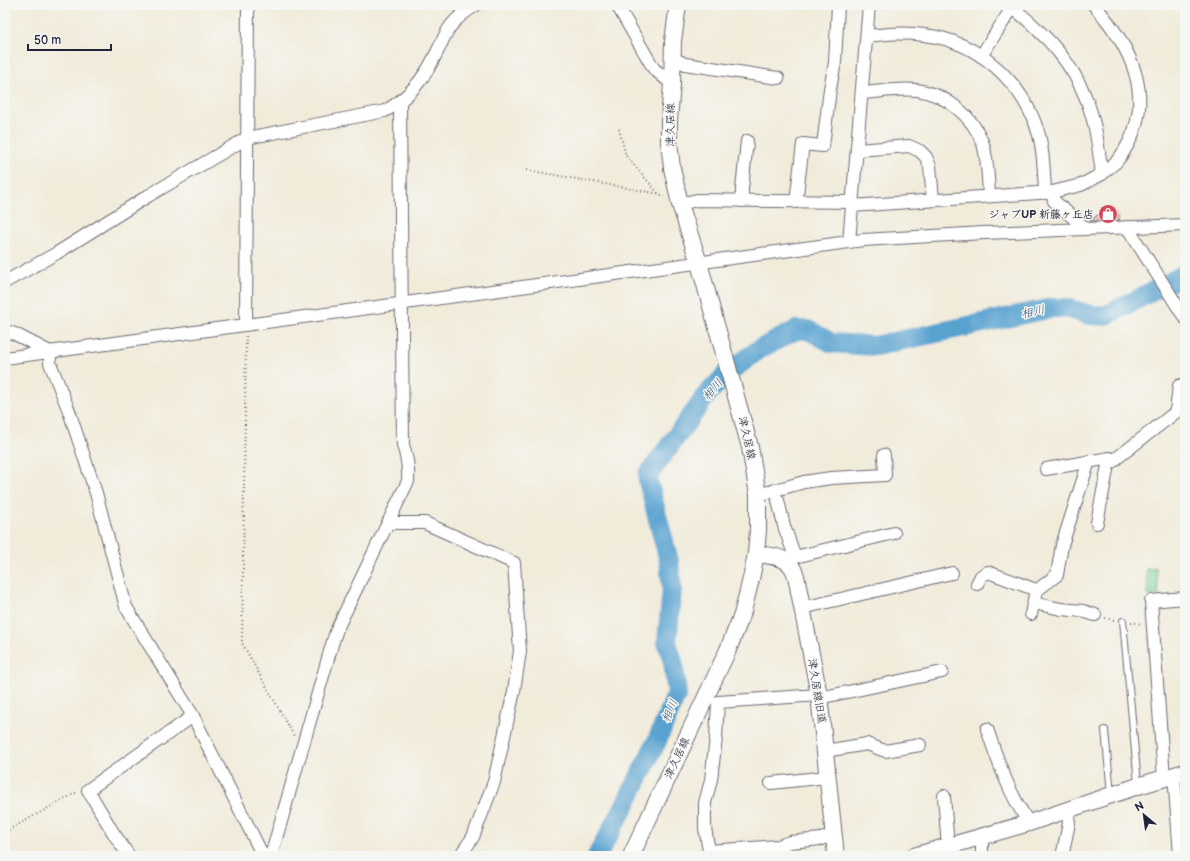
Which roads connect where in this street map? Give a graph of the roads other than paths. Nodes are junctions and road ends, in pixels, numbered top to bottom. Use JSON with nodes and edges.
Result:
{"nodes":[{"id":1,"x":248,"y":5,"type":"edge"},
{"id":2,"x":476,"y":5,"type":"edge"},
{"id":3,"x":617,"y":5,"type":"edge"},
{"id":4,"x":678,"y":5,"type":"edge"},
{"id":5,"x":838,"y":5,"type":"edge"},
{"id":6,"x":869,"y":5,"type":"edge"},
{"id":7,"x":1094,"y":5,"type":"edge"},
{"id":8,"x":1013,"y":6,"type":"edge"},
{"id":9,"x":867,"y":36,"type":"junction"},
{"id":10,"x":981,"y":56,"type":"junction"},
{"id":11,"x":671,"y":57,"type":"junction"},
{"id":12,"x":778,"y":78,"type":"dead end"},
{"id":13,"x":672,"y":84,"type":"junction"},
{"id":14,"x":862,"y":93,"type":"junction"},
{"id":15,"x":400,"y":102,"type":"junction"},
{"id":16,"x":247,"y":138,"type":"junction"},
{"id":17,"x":747,"y":141,"type":"dead end"},
{"id":18,"x":857,"y":150,"type":"junction"},
{"id":19,"x":1102,"y":174,"type":"junction"},
{"id":20,"x":1049,"y":193,"type":"junction"},
{"id":21,"x":990,"y":196,"type":"junction"},
{"id":22,"x":933,"y":200,"type":"junction"},
{"id":23,"x":742,"y":201,"type":"junction"},
{"id":24,"x":796,"y":202,"type":"junction"},
{"id":25,"x":680,"y":204,"type":"junction"},
{"id":26,"x":852,"y":204,"type":"junction"},
{"id":27,"x":1185,"y":225,"type":"edge"},
{"id":28,"x":1126,"y":227,"type":"junction"},
{"id":29,"x":1085,"y":228,"type":"junction"},
{"id":30,"x":850,"y":242,"type":"junction"},
{"id":31,"x":699,"y":263,"type":"junction"},
{"id":32,"x":5,"y":282,"type":"edge"},
{"id":33,"x":402,"y":304,"type":"junction"},
{"id":34,"x":1185,"y":318,"type":"edge"},
{"id":35,"x":246,"y":325,"type":"junction"},
{"id":36,"x":5,"y":331,"type":"edge"},
{"id":37,"x":50,"y":352,"type":"junction"},
{"id":38,"x":5,"y":358,"type":"edge"},
{"id":39,"x":1185,"y":384,"type":"edge"},
{"id":40,"x":884,"y":455,"type":"dead end"},
{"id":41,"x":1115,"y":460,"type":"junction"},
{"id":42,"x":1089,"y":461,"type":"junction"},
{"id":43,"x":1046,"y":469,"type":"dead end"},
{"id":44,"x":758,"y":495,"type":"junction"},
{"id":45,"x":778,"y":500,"type":"dead end"},
{"id":46,"x":388,"y":523,"type":"junction"},
{"id":47,"x":1097,"y":523,"type":"dead end"},
{"id":48,"x":894,"y":533,"type":"dead end"},
{"id":49,"x":756,"y":554,"type":"junction"},
{"id":50,"x":790,"y":559,"type":"junction"},
{"id":51,"x":952,"y":573,"type":"dead end"},
{"id":52,"x":977,"y":584,"type":"dead end"},
{"id":53,"x":1185,"y":598,"type":"edge"},
{"id":54,"x":1034,"y":603,"type":"junction"},
{"id":55,"x":802,"y":608,"type":"junction"},
{"id":56,"x":1095,"y":615,"type":"dead end"},
{"id":57,"x":1123,"y":621,"type":"dead end"},
{"id":58,"x":942,"y":672,"type":"dead end"},
{"id":59,"x":819,"y":697,"type":"junction"},
{"id":60,"x":712,"y":699,"type":"junction"},
{"id":61,"x":193,"y":716,"type":"junction"},
{"id":62,"x":987,"y":729,"type":"dead end"},
{"id":63,"x":1105,"y":730,"type":"dead end"},
{"id":64,"x":920,"y":745,"type":"dead end"},
{"id":65,"x":825,"y":752,"type":"junction"},
{"id":66,"x":1174,"y":775,"type":"edge"},
{"id":67,"x":828,"y":777,"type":"junction"},
{"id":68,"x":771,"y":783,"type":"dead end"},
{"id":69,"x":1138,"y":786,"type":"junction"},
{"id":70,"x":1112,"y":795,"type":"junction"},
{"id":71,"x":944,"y":796,"type":"dead end"},
{"id":72,"x":1067,"y":810,"type":"junction"},
{"id":73,"x":1030,"y":823,"type":"junction"},
{"id":74,"x":834,"y":833,"type":"junction"},
{"id":75,"x":982,"y":836,"type":"junction"},
{"id":76,"x":943,"y":851,"type":"edge"},
{"id":77,"x":1063,"y":852,"type":"dead end"},
{"id":78,"x":709,"y":854,"type":"edge"},
{"id":79,"x":129,"y":856,"type":"edge"},
{"id":80,"x":263,"y":856,"type":"edge"},
{"id":81,"x":271,"y":856,"type":"edge"},
{"id":82,"x":460,"y":856,"type":"edge"},
{"id":83,"x":631,"y":856,"type":"edge"},
{"id":84,"x":836,"y":856,"type":"edge"},
{"id":85,"x":914,"y":856,"type":"edge"},
{"id":86,"x":982,"y":856,"type":"edge"},
{"id":87,"x":1180,"y":856,"type":"edge"}],
"edges":[{"from":1,"to":16,"type":"street"},
{"from":2,"to":15,"type":"street"},
{"from":3,"to":13,"type":"street"},
{"from":4,"to":11,"type":"main road","name":"津久居線"},
{"from":5,"to":24,"type":"street"},
{"from":6,"to":9,"type":"street"},
{"from":7,"to":19,"type":"street"},
{"from":8,"to":10,"type":"street"},
{"from":8,"to":19,"type":"street"},
{"from":9,"to":10,"type":"street"},
{"from":9,"to":14,"type":"street"},
{"from":10,"to":20,"type":"street"},
{"from":11,"to":12,"type":"street"},
{"from":11,"to":13,"type":"main road","name":"津久居線"},
{"from":13,"to":25,"type":"main road","name":"津久居線"},
{"from":14,"to":18,"type":"street"},
{"from":14,"to":21,"type":"street"},
{"from":15,"to":16,"type":"street"},
{"from":15,"to":33,"type":"street"},
{"from":16,"to":32,"type":"street"},
{"from":16,"to":35,"type":"street"},
{"from":17,"to":23,"type":"street"},
{"from":18,"to":22,"type":"street"},
{"from":18,"to":26,"type":"street"},
{"from":19,"to":20,"type":"street"},
{"from":20,"to":21,"type":"street"},
{"from":20,"to":29,"type":"street"},
{"from":21,"to":22,"type":"street"},
{"from":22,"to":26,"type":"street"},
{"from":23,"to":24,"type":"street"},
{"from":23,"to":25,"type":"street"},
{"from":24,"to":26,"type":"street"},
{"from":25,"to":31,"type":"main road","name":"津久居線"},
{"from":26,"to":30,"type":"street"},
{"from":27,"to":28,"type":"street"},
{"from":28,"to":29,"type":"street"},
{"from":28,"to":34,"type":"street"},
{"from":29,"to":30,"type":"street"},
{"from":30,"to":31,"type":"street"},
{"from":31,"to":33,"type":"street"},
{"from":31,"to":44,"type":"main road","name":"津久居線"},
{"from":33,"to":35,"type":"street"},
{"from":33,"to":46,"type":"street"},
{"from":35,"to":37,"type":"street"},
{"from":36,"to":37,"type":"street"},
{"from":37,"to":38,"type":"street"},
{"from":37,"to":61,"type":"street"},
{"from":39,"to":41,"type":"street"},
{"from":40,"to":44,"type":"street"},
{"from":41,"to":42,"type":"street"},
{"from":41,"to":47,"type":"street"},
{"from":42,"to":43,"type":"street"},
{"from":42,"to":54,"type":"street"},
{"from":44,"to":49,"type":"main road","name":"津久居線"},
{"from":45,"to":50,"type":"street"},
{"from":46,"to":81,"type":"street"},
{"from":46,"to":82,"type":"street"},
{"from":48,"to":50,"type":"street"},
{"from":49,"to":50,"type":"main road"},
{"from":49,"to":60,"type":"main road","name":"津久居線"},
{"from":50,"to":55,"type":"main road","name":"津久居線旧道"},
{"from":51,"to":55,"type":"street"},
{"from":52,"to":54,"type":"street"},
{"from":53,"to":66,"type":"street"},
{"from":54,"to":56,"type":"street"},
{"from":55,"to":59,"type":"main road","name":"津久居線旧道"},
{"from":57,"to":69,"type":"lane"},
{"from":58,"to":59,"type":"street"},
{"from":59,"to":60,"type":"street"},
{"from":59,"to":65,"type":"main road","name":"津久居線旧道"},
{"from":60,"to":78,"type":"street"},
{"from":60,"to":83,"type":"main road","name":"津久居線"},
{"from":61,"to":79,"type":"street"},
{"from":61,"to":80,"type":"street"},
{"from":62,"to":73,"type":"street"},
{"from":63,"to":70,"type":"lane"},
{"from":64,"to":65,"type":"street"},
{"from":65,"to":67,"type":"main road","name":"津久居線旧道"},
{"from":66,"to":69,"type":"main road"},
{"from":66,"to":87,"type":"street"},
{"from":67,"to":68,"type":"street"},
{"from":67,"to":74,"type":"main road","name":"津久居線旧道"},
{"from":69,"to":70,"type":"main road"},
{"from":70,"to":72,"type":"main road"},
{"from":71,"to":76,"type":"street"},
{"from":72,"to":73,"type":"main road"},
{"from":72,"to":77,"type":"street"},
{"from":73,"to":75,"type":"main road"},
{"from":74,"to":78,"type":"street"},
{"from":74,"to":84,"type":"main road","name":"津久居線旧道"},
{"from":75,"to":76,"type":"main road"},
{"from":75,"to":86,"type":"street"},
{"from":76,"to":85,"type":"main road"}]}
